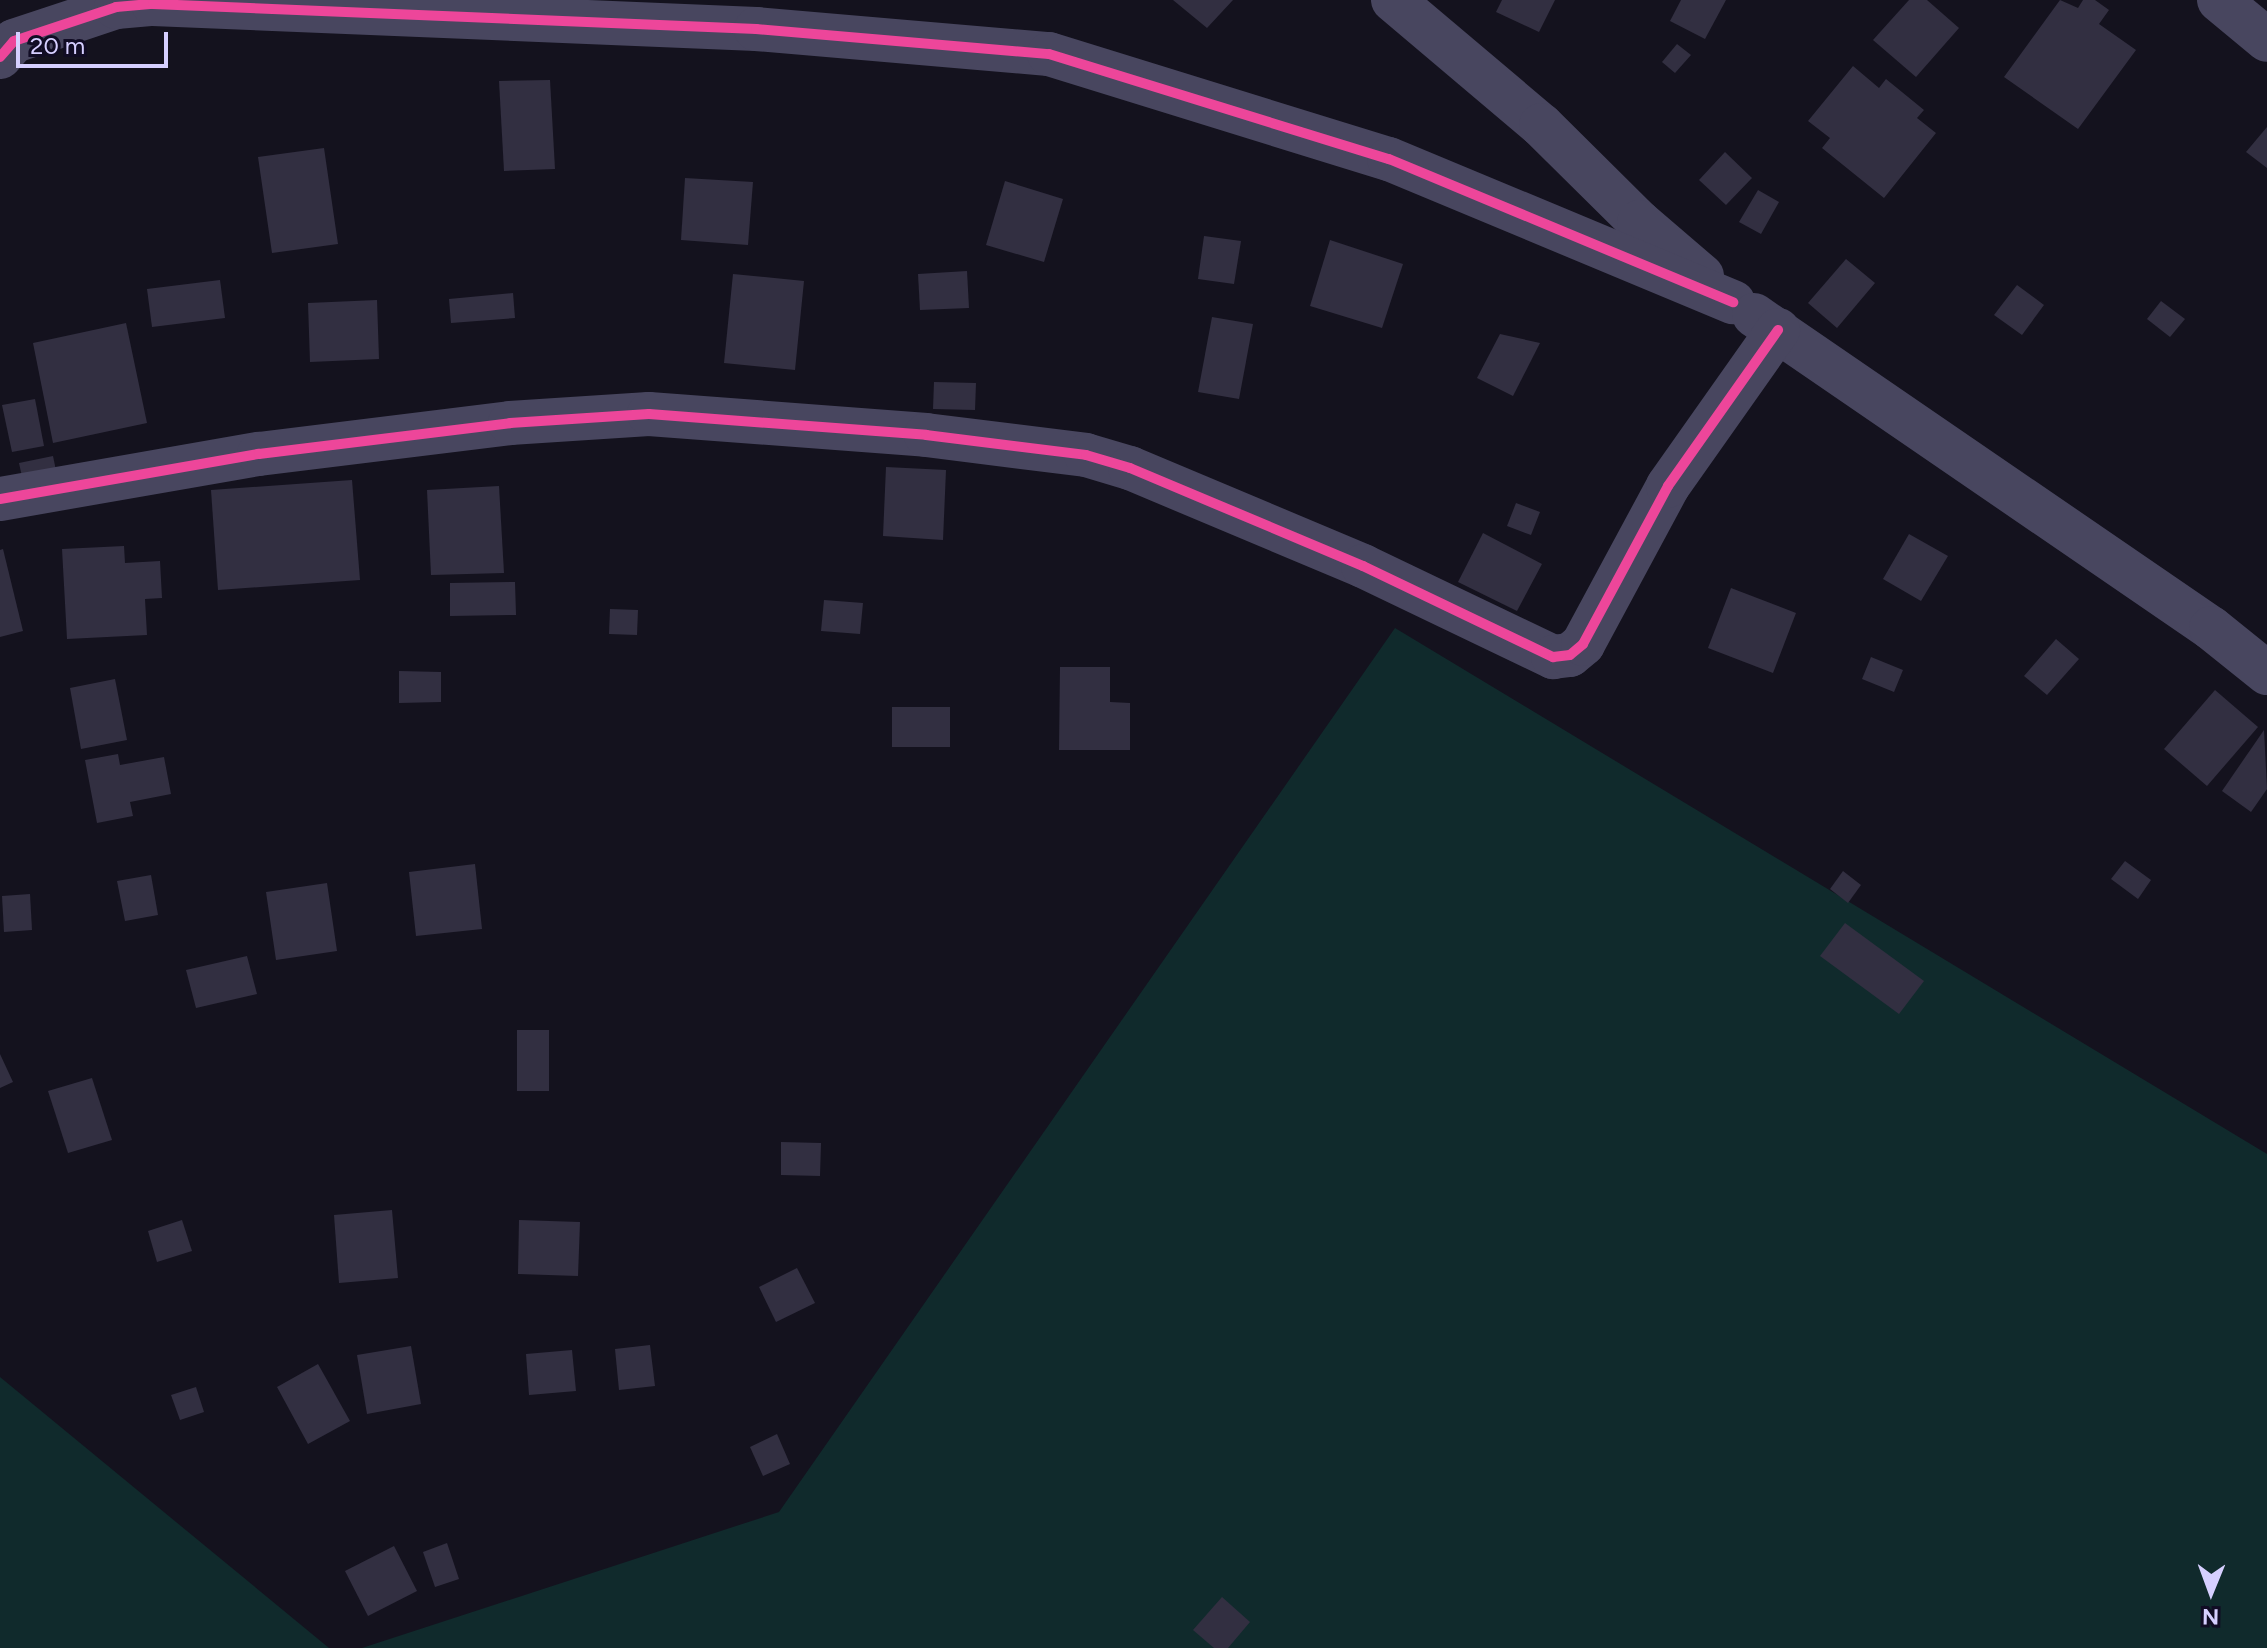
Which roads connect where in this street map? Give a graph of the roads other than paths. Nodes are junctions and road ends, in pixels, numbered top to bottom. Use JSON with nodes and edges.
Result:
{"nodes":[{"id":1,"x":717,"y":0,"type":"edge"},
{"id":2,"x":1393,"y":0,"type":"edge"},
{"id":3,"x":2219,"y":0,"type":"edge"},
{"id":4,"x":756,"y":29,"type":"junction"},
{"id":5,"x":2267,"y":40,"type":"edge"},
{"id":6,"x":0,"y":57,"type":"edge"},
{"id":7,"x":1733,"y":302,"type":"junction"},
{"id":8,"x":1778,"y":330,"type":"junction"},
{"id":9,"x":0,"y":499,"type":"edge"},
{"id":10,"x":2267,"y":673,"type":"edge"}],
"edges":[{"from":1,"to":4,"type":"street"},
{"from":2,"to":7,"type":"street"},
{"from":3,"to":5,"type":"street"},
{"from":4,"to":6,"type":"street"},
{"from":4,"to":7,"type":"street"},
{"from":7,"to":8,"type":"street"},
{"from":8,"to":9,"type":"street"},
{"from":8,"to":10,"type":"street"}]}
